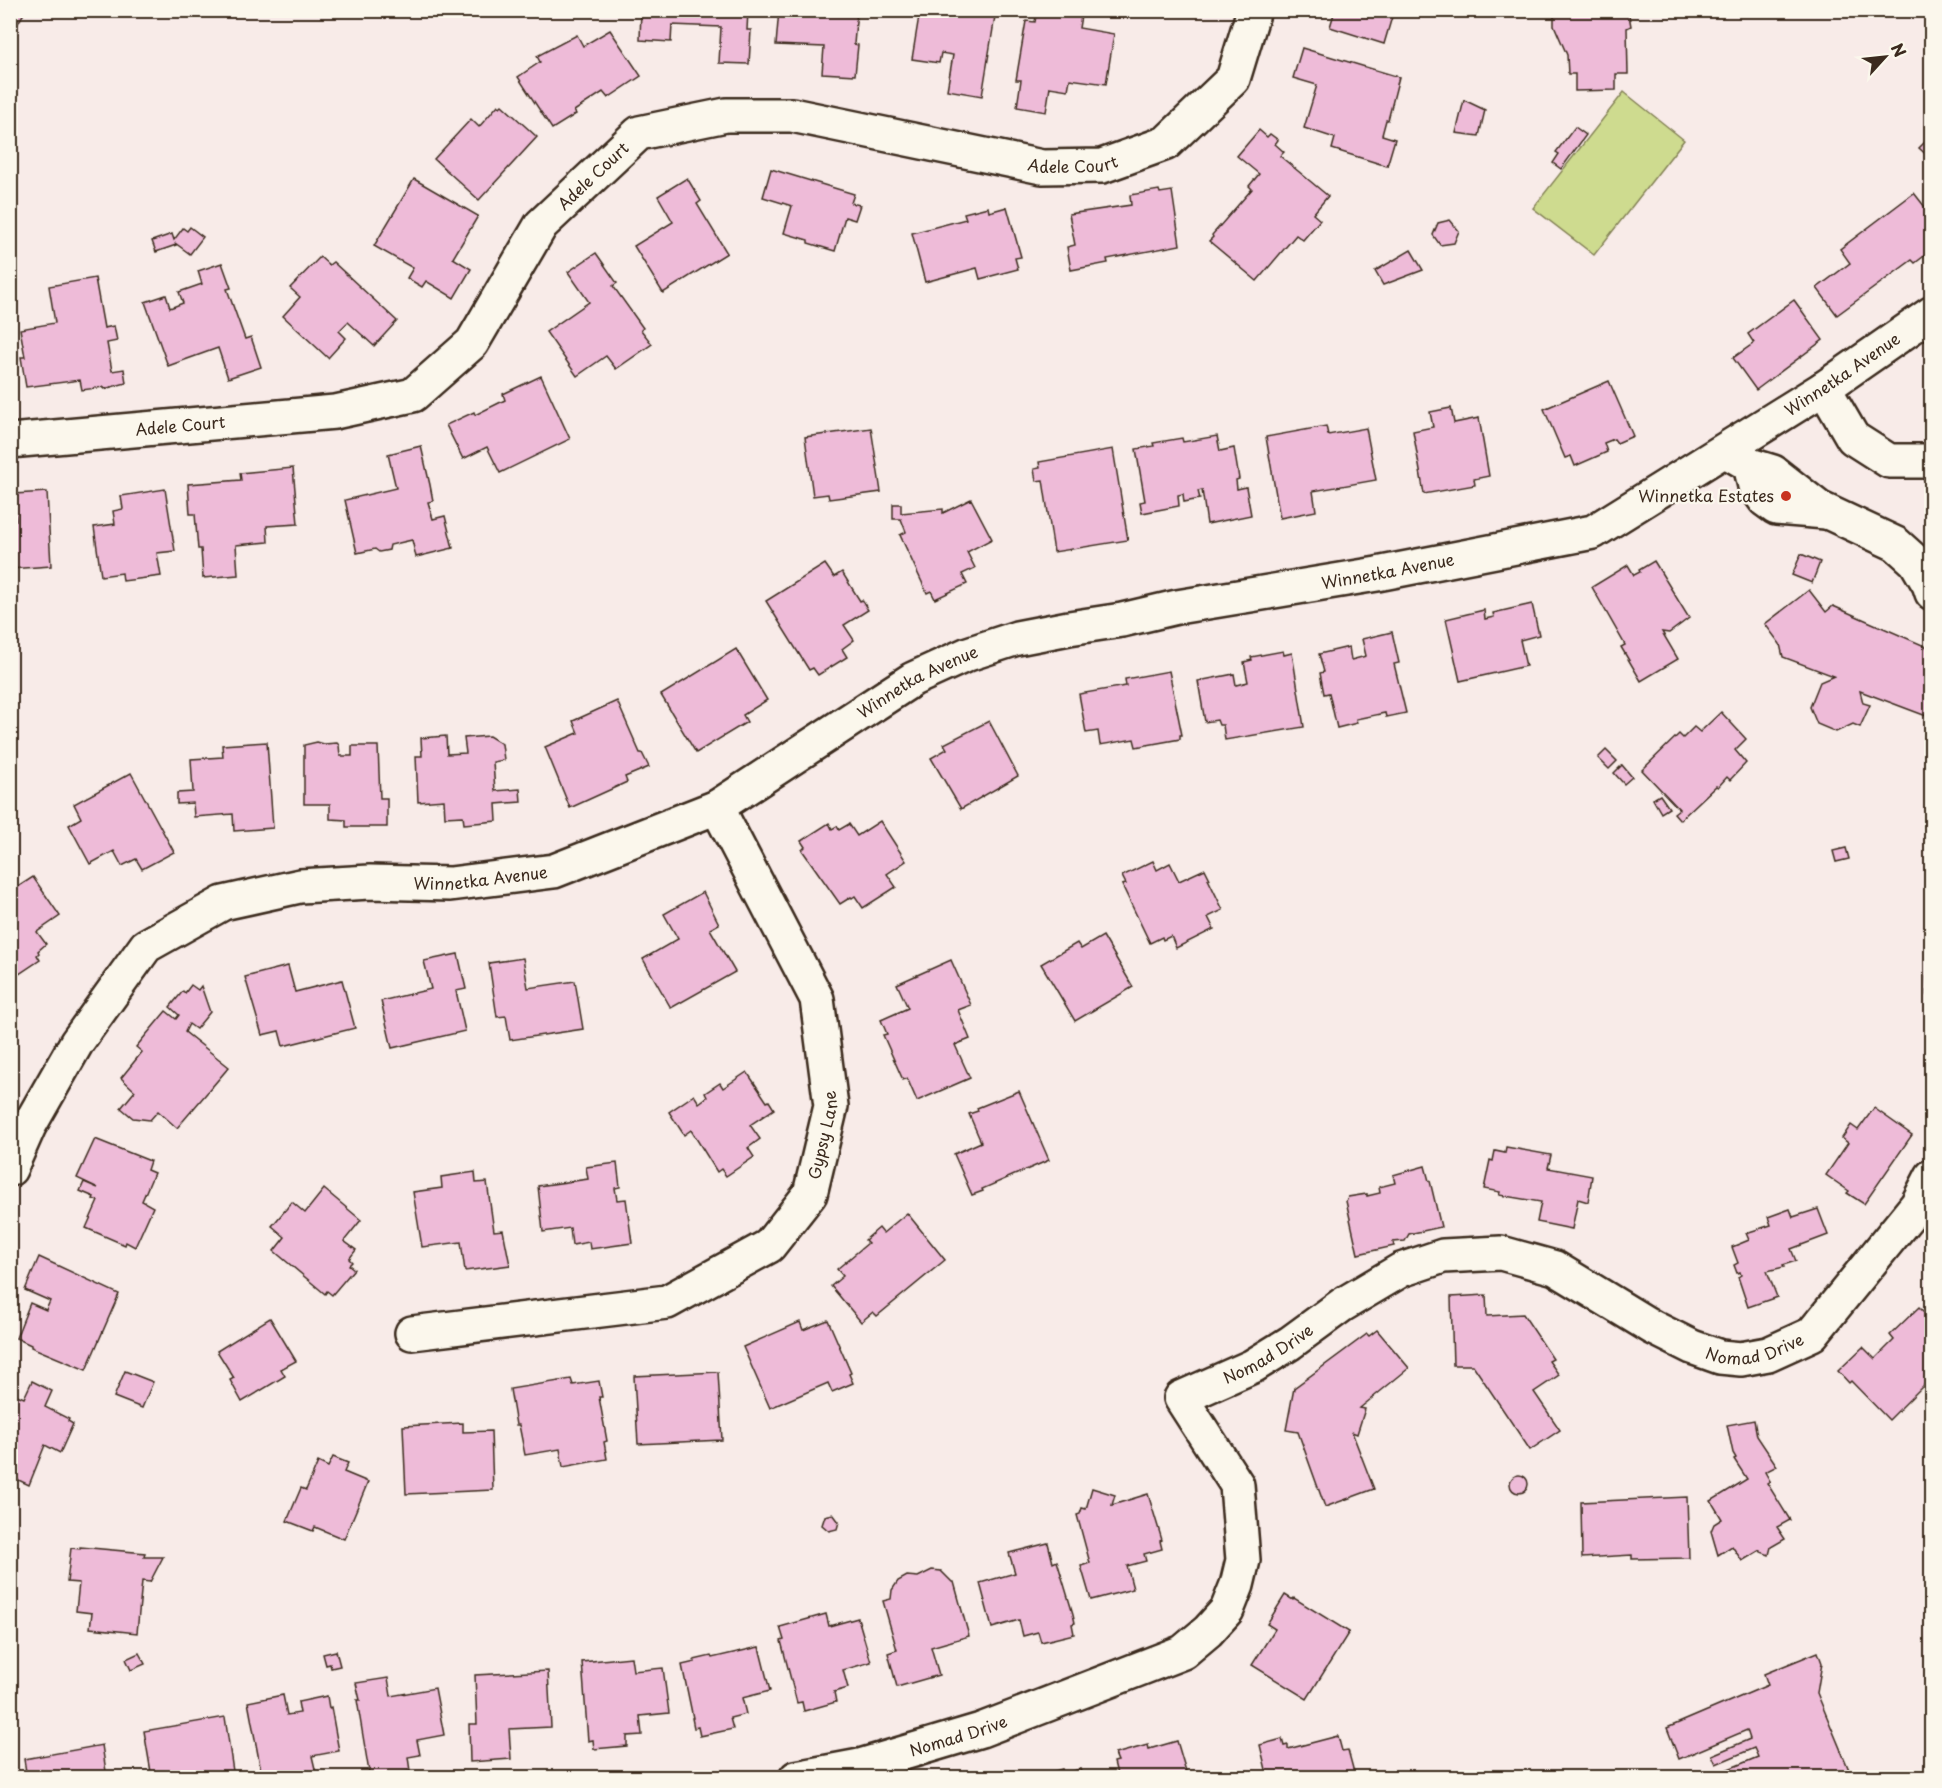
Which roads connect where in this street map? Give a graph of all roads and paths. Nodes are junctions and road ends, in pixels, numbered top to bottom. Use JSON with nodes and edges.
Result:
{"nodes":[{"id":1,"x":1254,"y":10,"type":"edge"},
{"id":2,"x":1932,"y":313,"type":"edge"},
{"id":3,"x":1824,"y":388,"type":"junction"},
{"id":4,"x":10,"y":441,"type":"edge"},
{"id":5,"x":1738,"y":458,"type":"junction"},
{"id":6,"x":1932,"y":461,"type":"edge"},
{"id":7,"x":1932,"y":593,"type":"edge"},
{"id":8,"x":717,"y":807,"type":"junction"},
{"id":9,"x":10,"y":1169,"type":"edge"},
{"id":10,"x":1932,"y":1176,"type":"edge"},
{"id":11,"x":412,"y":1333,"type":"dead end"},
{"id":12,"x":796,"y":1778,"type":"edge"}],
"edges":[{"from":1,"to":4,"type":"street","name":"Adele Court"},
{"from":2,"to":3,"type":"street","name":"Winnetka Avenue"},
{"from":3,"to":5,"type":"street","name":"Winnetka Avenue"},
{"from":3,"to":6,"type":"street"},
{"from":5,"to":7,"type":"street"},
{"from":5,"to":8,"type":"street","name":"Winnetka Avenue"},
{"from":8,"to":9,"type":"street","name":"Winnetka Avenue"},
{"from":8,"to":11,"type":"street","name":"Gypsy Lane"},
{"from":10,"to":12,"type":"street","name":"Nomad Drive"}]}
